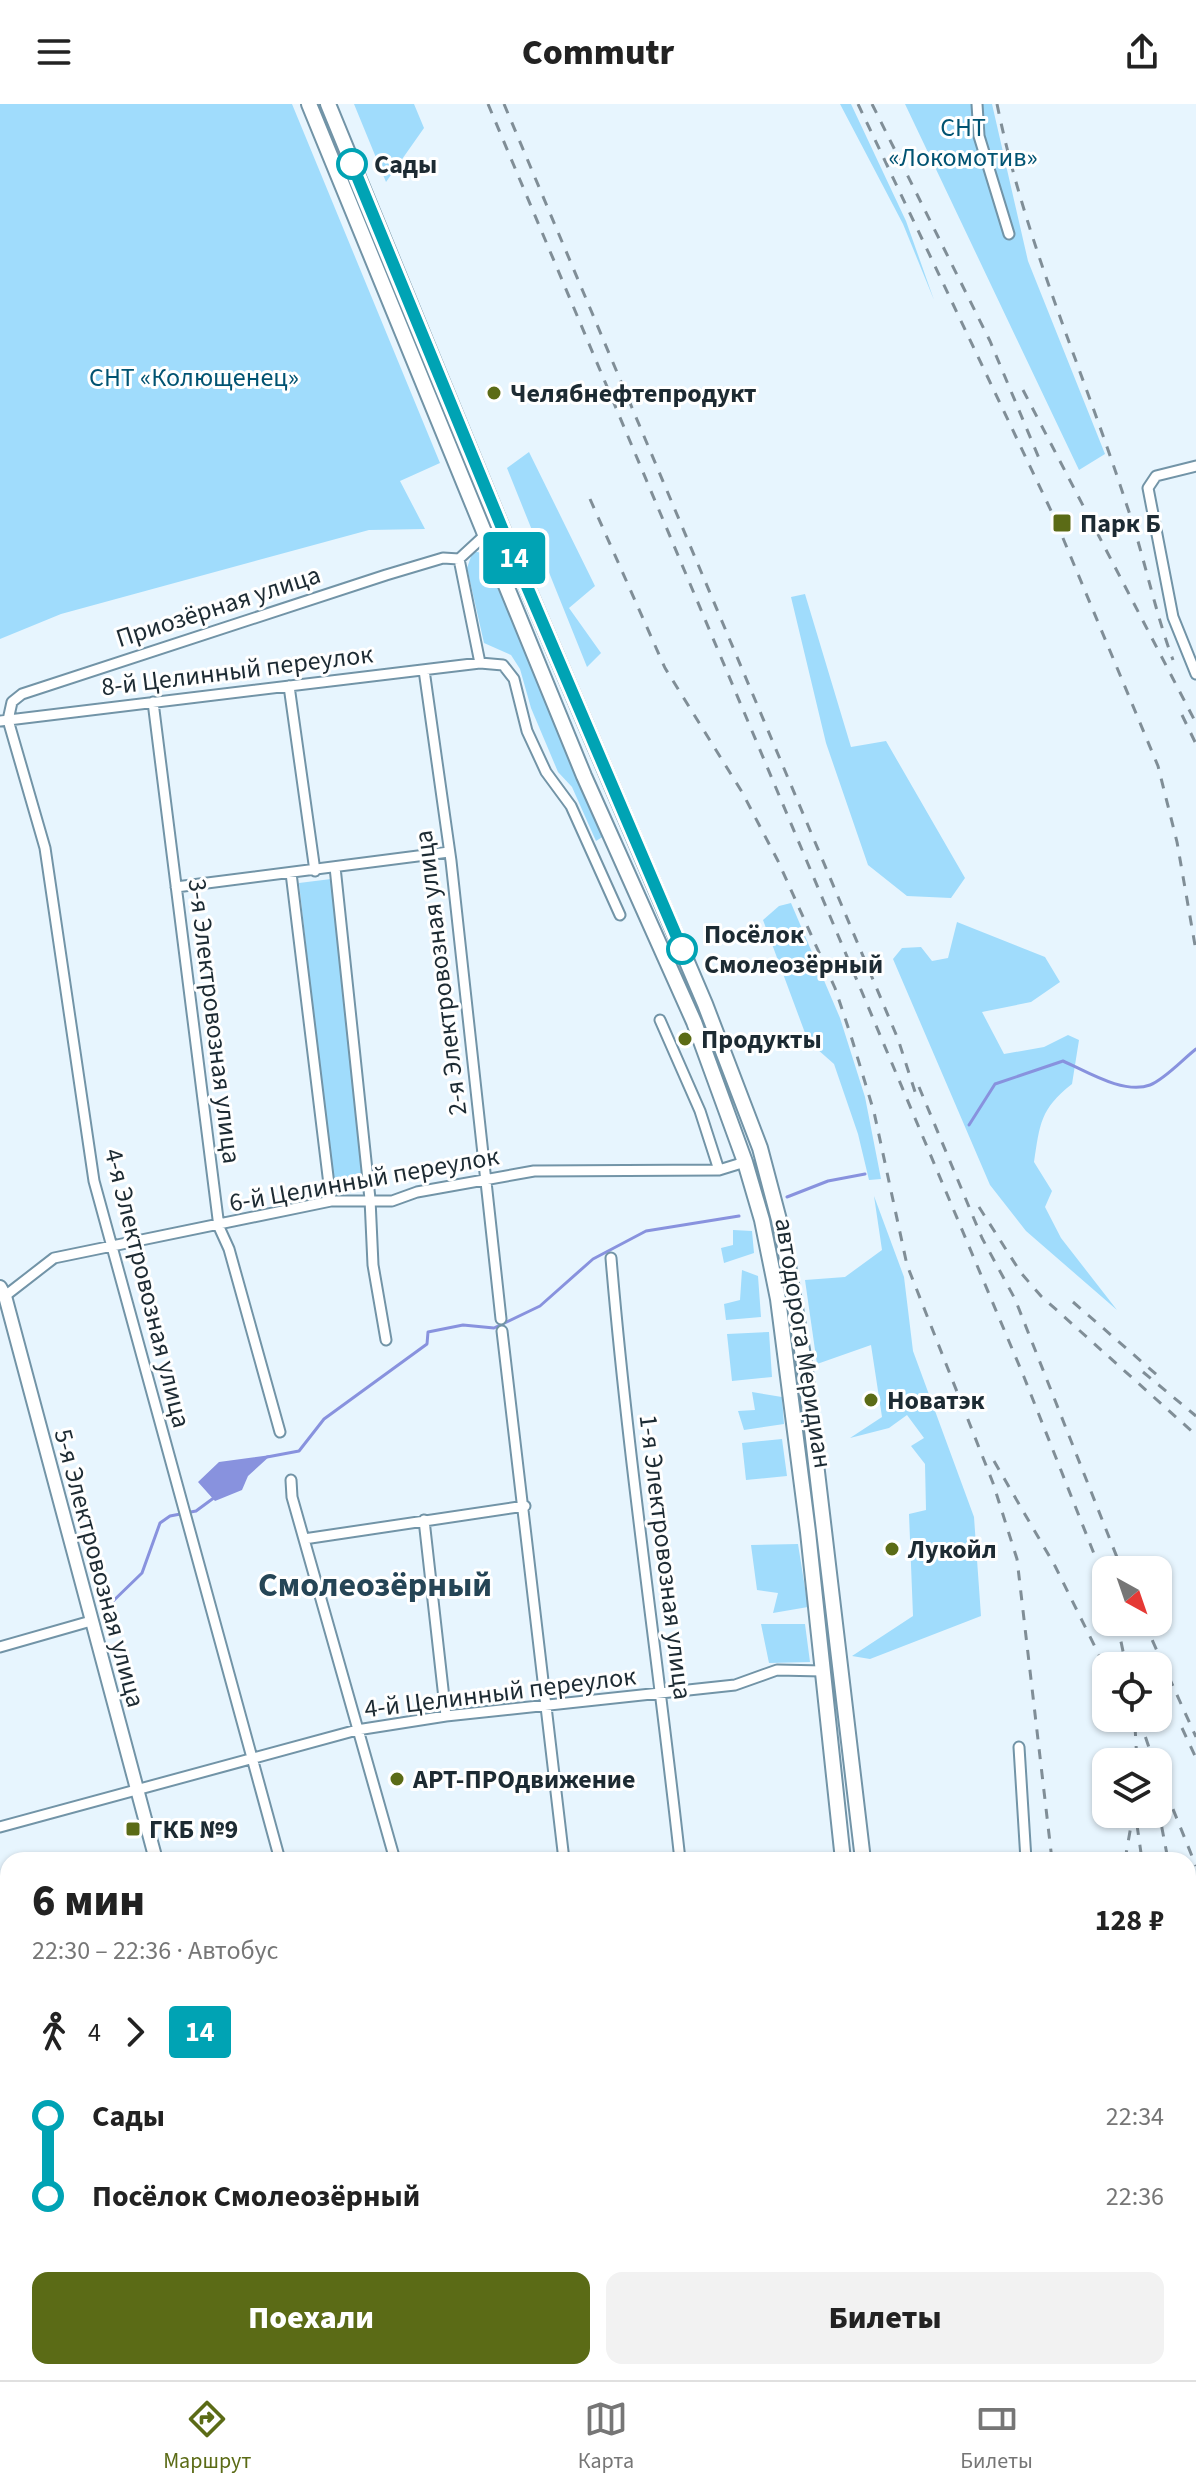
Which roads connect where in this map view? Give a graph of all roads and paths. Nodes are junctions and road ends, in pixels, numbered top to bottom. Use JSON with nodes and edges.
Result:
{"nodes":[{"id":1,"x":309,"y":104,"type":"edge"},
{"id":2,"x":328,"y":104,"type":"edge"},
{"id":3,"x":977,"y":104,"type":"edge"},
{"id":4,"x":1009,"y":234,"type":"dead end"},
{"id":5,"x":1196,"y":466,"type":"edge"},
{"id":6,"x":502,"y":528,"type":"junction"},
{"id":7,"x":485,"y":535,"type":"junction"},
{"id":8,"x":459,"y":559,"type":"junction"},
{"id":9,"x":480,"y":663,"type":"junction"},
{"id":10,"x":424,"y":670,"type":"junction"},
{"id":11,"x":1196,"y":674,"type":"edge"},
{"id":12,"x":289,"y":686,"type":"junction"},
{"id":13,"x":153,"y":702,"type":"junction"},
{"id":14,"x":4,"y":721,"type":"edge"},
{"id":15,"x":449,"y":852,"type":"junction"},
{"id":16,"x":335,"y":867,"type":"junction"},
{"id":17,"x":315,"y":871,"type":"junction"},
{"id":18,"x":291,"y":873,"type":"junction"},
{"id":19,"x":176,"y":887,"type":"junction"},
{"id":20,"x":620,"y":915,"type":"dead end"},
{"id":21,"x":660,"y":1020,"type":"dead end"},
{"id":22,"x":762,"y":1156,"type":"junction"},
{"id":23,"x":745,"y":1162,"type":"junction"},
{"id":24,"x":719,"y":1170,"type":"junction"},
{"id":25,"x":486,"y":1181,"type":"junction"},
{"id":26,"x":370,"y":1199,"type":"junction"},
{"id":27,"x":331,"y":1201,"type":"junction"},
{"id":28,"x":219,"y":1227,"type":"junction"},
{"id":29,"x":110,"y":1245,"type":"junction"},
{"id":30,"x":611,"y":1258,"type":"dead end"},
{"id":31,"x":3,"y":1292,"type":"edge"},
{"id":32,"x":501,"y":1319,"type":"dead end"},
{"id":33,"x":502,"y":1331,"type":"dead end"},
{"id":34,"x":386,"y":1340,"type":"dead end"},
{"id":35,"x":280,"y":1432,"type":"dead end"},
{"id":36,"x":291,"y":1480,"type":"dead end"},
{"id":37,"x":525,"y":1506,"type":"junction"},
{"id":38,"x":424,"y":1520,"type":"junction"},
{"id":39,"x":304,"y":1539,"type":"junction"},
{"id":40,"x":91,"y":1621,"type":"junction"},
{"id":41,"x":0,"y":1647,"type":"edge"},
{"id":42,"x":823,"y":1671,"type":"junction"},
{"id":43,"x":662,"y":1695,"type":"junction"},
{"id":44,"x":545,"y":1707,"type":"junction"},
{"id":45,"x":446,"y":1716,"type":"junction"},
{"id":46,"x":357,"y":1730,"type":"junction"},
{"id":47,"x":1019,"y":1747,"type":"dead end"},
{"id":48,"x":253,"y":1758,"type":"junction"},
{"id":49,"x":137,"y":1790,"type":"junction"},
{"id":50,"x":0,"y":1827,"type":"edge"},
{"id":51,"x":154,"y":1852,"type":"edge"},
{"id":52,"x":278,"y":1852,"type":"edge"},
{"id":53,"x":393,"y":1852,"type":"edge"},
{"id":54,"x":563,"y":1852,"type":"edge"},
{"id":55,"x":679,"y":1852,"type":"edge"},
{"id":56,"x":842,"y":1852,"type":"edge"},
{"id":57,"x":862,"y":1852,"type":"edge"},
{"id":58,"x":1026,"y":1852,"type":"edge"}],
"edges":[{"from":1,"to":7,"type":"main road","name":"автодорога Меридиан"},
{"from":2,"to":6,"type":"main road","name":"автодорога Меридиан"},
{"from":3,"to":4,"type":"street"},
{"from":5,"to":11,"type":"street"},
{"from":6,"to":7,"type":"main road"},
{"from":6,"to":22,"type":"main road","name":"автодорога Меридиан"},
{"from":7,"to":8,"type":"street"},
{"from":7,"to":23,"type":"main road","name":"автодорога Меридиан"},
{"from":8,"to":9,"type":"street"},
{"from":8,"to":14,"type":"street","name":"Приозёрная улица"},
{"from":9,"to":10,"type":"street","name":"8-й Целинный переулок"},
{"from":9,"to":20,"type":"street"},
{"from":10,"to":12,"type":"street","name":"8-й Целинный переулок"},
{"from":10,"to":15,"type":"street","name":"2-я Электровозная улица"},
{"from":12,"to":13,"type":"street","name":"8-й Целинный переулок"},
{"from":12,"to":17,"type":"street"},
{"from":13,"to":14,"type":"street","name":"8-й Целинный переулок"},
{"from":13,"to":19,"type":"street","name":"3-я Электровозная улица"},
{"from":14,"to":29,"type":"street","name":"4-я Электровозная улица"},
{"from":15,"to":16,"type":"street"},
{"from":15,"to":25,"type":"street","name":"2-я Электровозная улица"},
{"from":16,"to":17,"type":"street"},
{"from":16,"to":26,"type":"street"},
{"from":17,"to":18,"type":"street"},
{"from":18,"to":19,"type":"street"},
{"from":18,"to":27,"type":"street"},
{"from":19,"to":28,"type":"street","name":"3-я Электровозная улица"},
{"from":21,"to":24,"type":"street"},
{"from":22,"to":23,"type":"main road"},
{"from":22,"to":57,"type":"main road","name":"автодорога Меридиан"},
{"from":23,"to":24,"type":"street","name":"6-й Целинный переулок"},
{"from":23,"to":42,"type":"main road","name":"автодорога Меридиан"},
{"from":24,"to":25,"type":"street","name":"6-й Целинный переулок"},
{"from":25,"to":26,"type":"street","name":"6-й Целинный переулок"},
{"from":25,"to":32,"type":"street","name":"2-я Электровозная улица"},
{"from":26,"to":27,"type":"street","name":"6-й Целинный переулок"},
{"from":26,"to":34,"type":"street"},
{"from":27,"to":28,"type":"street","name":"6-й Целинный переулок"},
{"from":28,"to":29,"type":"street","name":"6-й Целинный переулок"},
{"from":28,"to":35,"type":"street","name":"3-я Электровозная улица"},
{"from":29,"to":31,"type":"street","name":"6-й Целинный переулок"},
{"from":29,"to":48,"type":"street","name":"4-я Электровозная улица"},
{"from":30,"to":43,"type":"street","name":"1-я Электровозная улица"},
{"from":31,"to":40,"type":"street","name":"5-я Электровозная улица"},
{"from":33,"to":37,"type":"street"},
{"from":36,"to":39,"type":"street"},
{"from":37,"to":38,"type":"street"},
{"from":37,"to":44,"type":"street"},
{"from":38,"to":39,"type":"street"},
{"from":38,"to":45,"type":"street"},
{"from":39,"to":46,"type":"street"},
{"from":40,"to":41,"type":"street"},
{"from":40,"to":49,"type":"street","name":"5-я Электровозная улица"},
{"from":42,"to":43,"type":"street","name":"4-й Целинный переулок"},
{"from":42,"to":56,"type":"main road","name":"автодорога Меридиан"},
{"from":43,"to":44,"type":"street","name":"4-й Целинный переулок"},
{"from":43,"to":55,"type":"street","name":"1-я Электровозная улица"},
{"from":44,"to":45,"type":"street","name":"4-й Целинный переулок"},
{"from":44,"to":54,"type":"street"},
{"from":45,"to":46,"type":"street","name":"4-й Целинный переулок"},
{"from":46,"to":48,"type":"street","name":"4-й Целинный переулок"},
{"from":46,"to":53,"type":"street"},
{"from":47,"to":58,"type":"street"},
{"from":48,"to":49,"type":"street","name":"4-й Целинный переулок"},
{"from":48,"to":52,"type":"street","name":"4-я Электровозная улица"},
{"from":49,"to":50,"type":"street","name":"4-й Целинный переулок"},
{"from":49,"to":51,"type":"street","name":"5-я Электровозная улица"}]}
